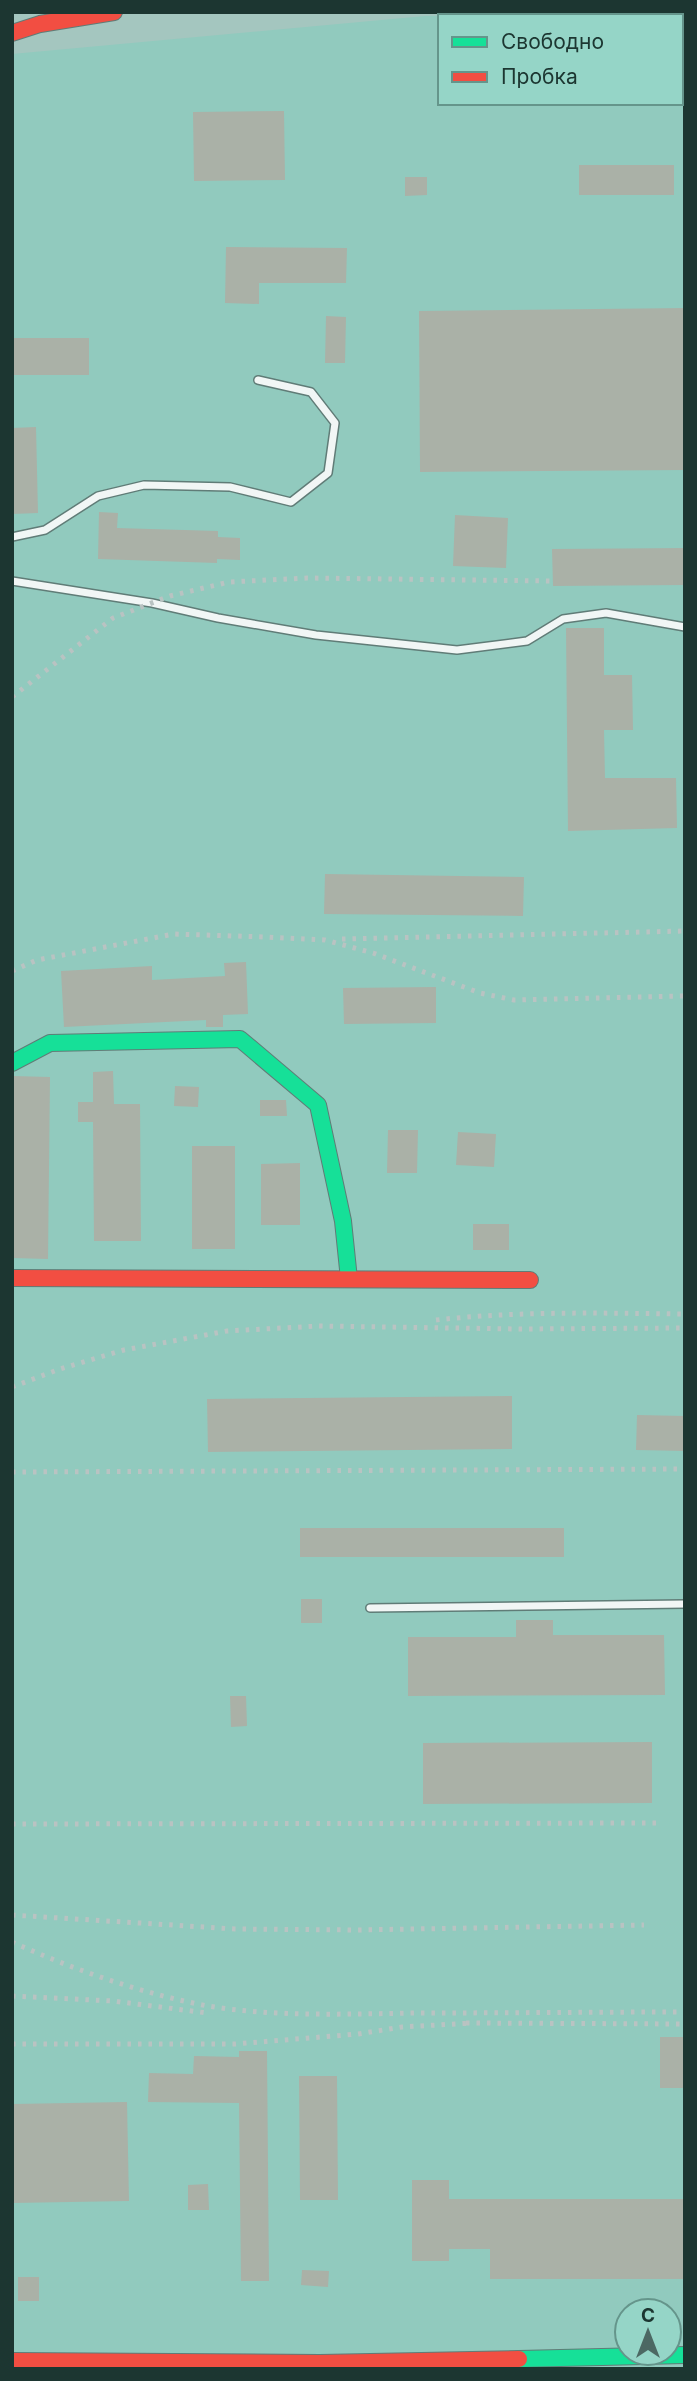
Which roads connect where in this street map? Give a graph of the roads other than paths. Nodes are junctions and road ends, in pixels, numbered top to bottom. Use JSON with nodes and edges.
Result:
{"nodes":[{"id":1,"x":31,"y":12,"type":"edge"},
{"id":2,"x":114,"y":12,"type":"edge"},
{"id":3,"x":12,"y":31,"type":"edge"},
{"id":4,"x":258,"y":380,"type":"dead end"},
{"id":5,"x":12,"y":537,"type":"edge"},
{"id":6,"x":12,"y":581,"type":"edge"},
{"id":7,"x":685,"y":626,"type":"edge"},
{"id":8,"x":12,"y":1063,"type":"edge"},
{"id":9,"x":12,"y":1278,"type":"edge"},
{"id":10,"x":349,"y":1279,"type":"junction"},
{"id":11,"x":530,"y":1279,"type":"dead end"},
{"id":12,"x":685,"y":1604,"type":"edge"},
{"id":13,"x":370,"y":1608,"type":"dead end"},
{"id":14,"x":685,"y":2355,"type":"edge"},
{"id":15,"x":12,"y":2361,"type":"edge"}],
"edges":[{"from":1,"to":3,"type":"street"},
{"from":2,"to":3,"type":"street"},
{"from":4,"to":5,"type":"lane"},
{"from":6,"to":7,"type":"lane"},
{"from":8,"to":10,"type":"street"},
{"from":9,"to":10,"type":"street"},
{"from":10,"to":11,"type":"street"},
{"from":12,"to":13,"type":"lane"},
{"from":14,"to":15,"type":"street"}]}
